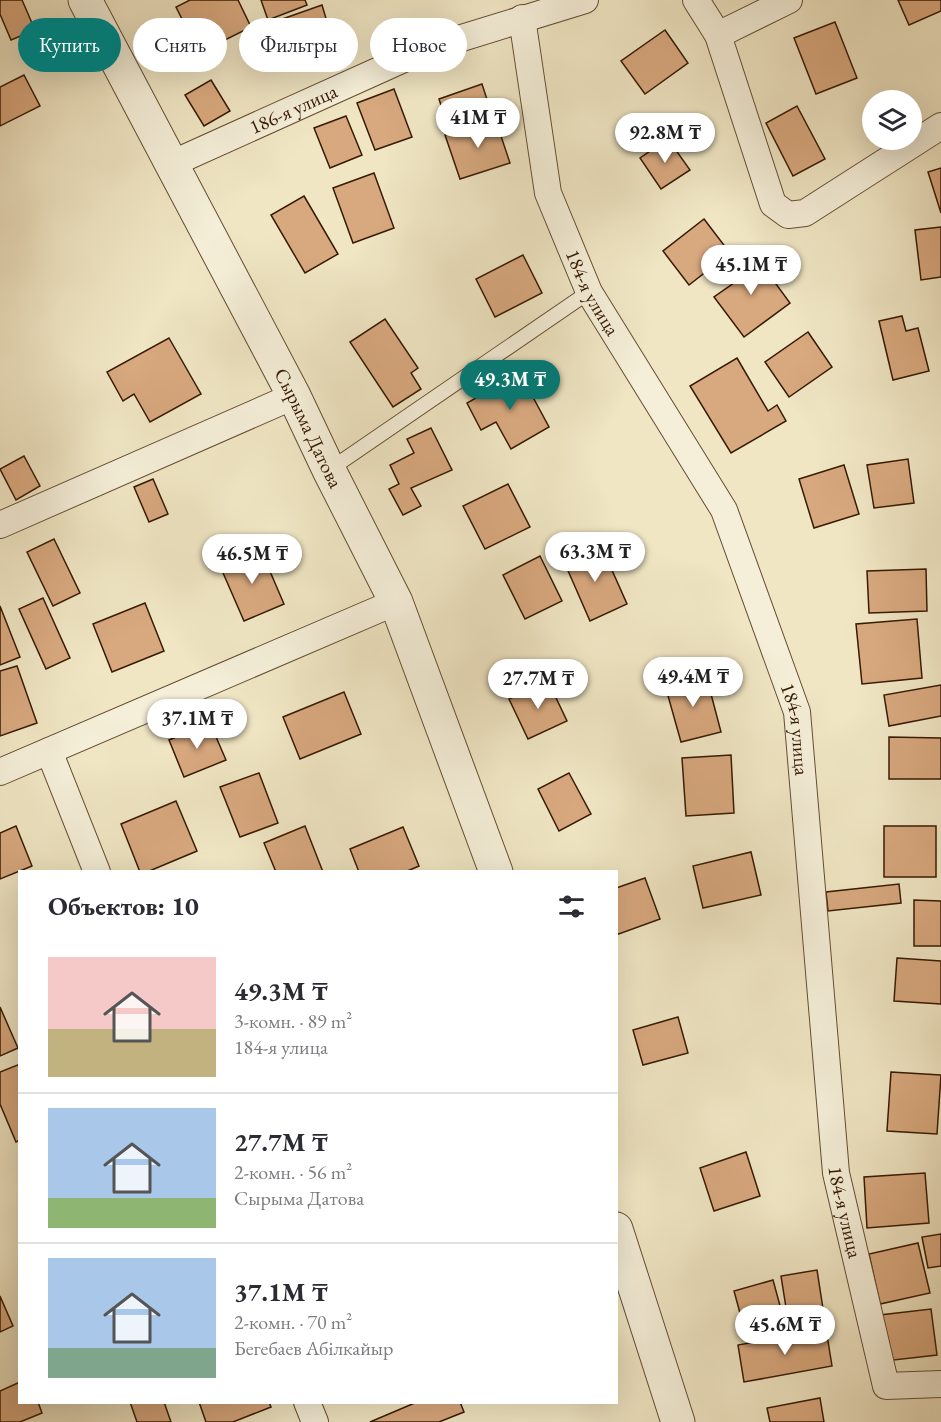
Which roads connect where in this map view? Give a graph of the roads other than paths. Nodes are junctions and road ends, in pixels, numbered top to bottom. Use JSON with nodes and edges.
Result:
{"nodes":[{"id":1,"x":86,"y":0,"type":"edge"},
{"id":2,"x":585,"y":0,"type":"edge"},
{"id":3,"x":696,"y":0,"type":"edge"},
{"id":4,"x":789,"y":0,"type":"edge"},
{"id":5,"x":522,"y":18,"type":"junction"},
{"id":6,"x":718,"y":35,"type":"junction"},
{"id":7,"x":941,"y":126,"type":"edge"},
{"id":8,"x":171,"y":164,"type":"junction"},
{"id":9,"x":589,"y":292,"type":"junction"},
{"id":10,"x":294,"y":396,"type":"junction"},
{"id":11,"x":329,"y":470,"type":"junction"},
{"id":12,"x":0,"y":525,"type":"edge"},
{"id":13,"x":396,"y":602,"type":"junction"},
{"id":14,"x":49,"y":751,"type":"junction"},
{"id":15,"x":0,"y":772,"type":"edge"},
{"id":16,"x":96,"y":870,"type":"edge"},
{"id":17,"x":494,"y":870,"type":"edge"},
{"id":18,"x":618,"y":1235,"type":"edge"},
{"id":19,"x":941,"y":1384,"type":"edge"},
{"id":20,"x":308,"y":1404,"type":"edge"},
{"id":21,"x":315,"y":1422,"type":"edge"},
{"id":22,"x":678,"y":1422,"type":"edge"}],
"edges":[{"from":1,"to":8,"type":"street","name":"Сырыма Датова"},
{"from":2,"to":5,"type":"street","name":"186-я улица"},
{"from":3,"to":6,"type":"street"},
{"from":4,"to":6,"type":"street"},
{"from":5,"to":8,"type":"street","name":"186-я улица"},
{"from":5,"to":9,"type":"street","name":"184-я улица"},
{"from":6,"to":7,"type":"street"},
{"from":8,"to":10,"type":"street","name":"Сырыма Датова"},
{"from":9,"to":11,"type":"lane"},
{"from":9,"to":19,"type":"street","name":"184-я улица"},
{"from":10,"to":11,"type":"street","name":"Сырыма Датова"},
{"from":10,"to":12,"type":"street"},
{"from":11,"to":13,"type":"street","name":"Сырыма Датова"},
{"from":13,"to":14,"type":"street"},
{"from":13,"to":17,"type":"street","name":"Сырыма Датова"},
{"from":14,"to":15,"type":"street"},
{"from":14,"to":16,"type":"street"},
{"from":18,"to":22,"type":"street"},
{"from":20,"to":21,"type":"street"}]}
